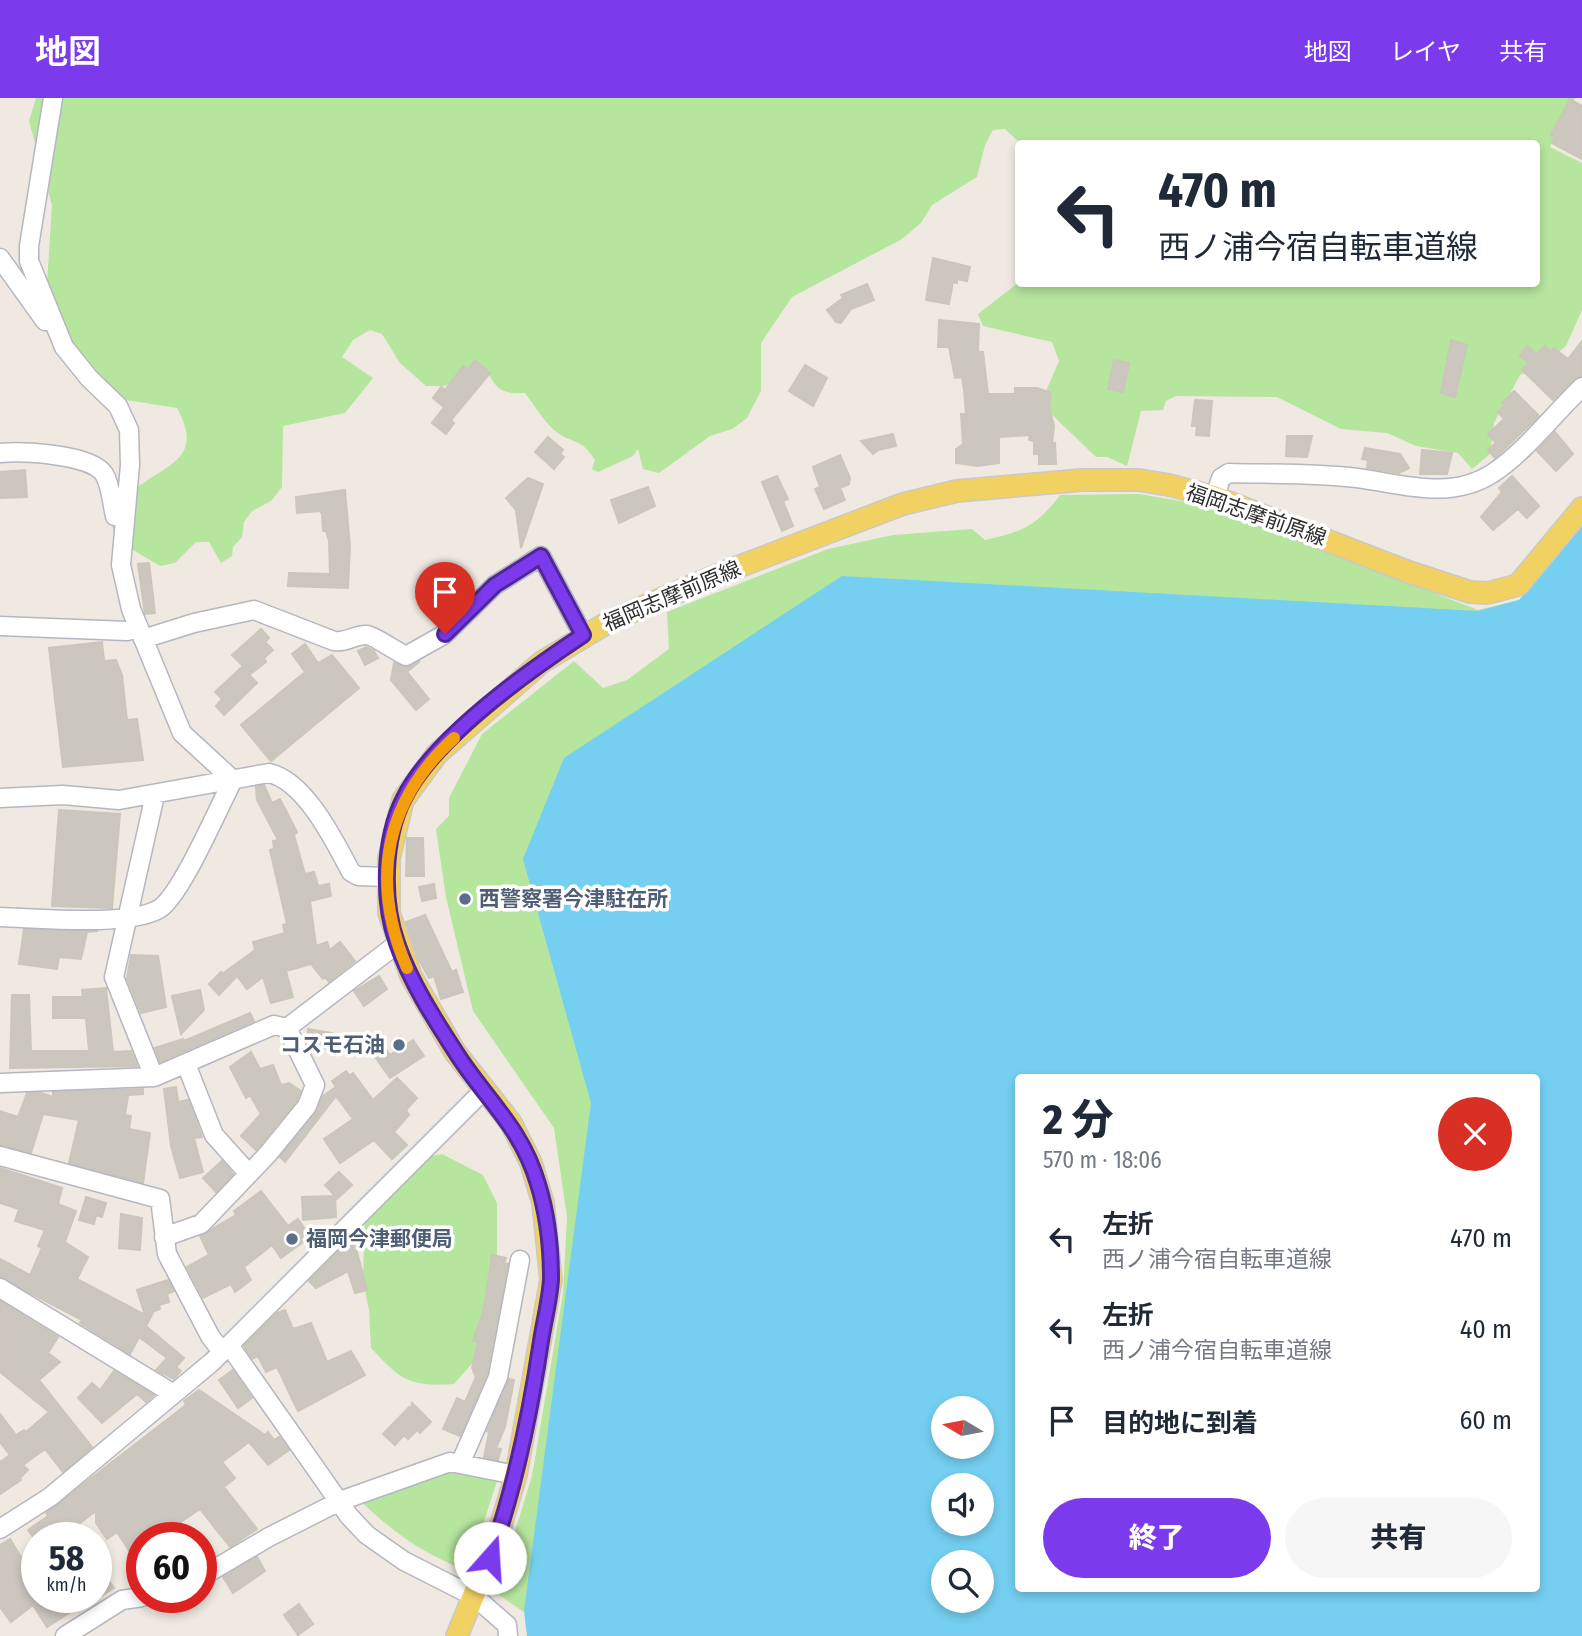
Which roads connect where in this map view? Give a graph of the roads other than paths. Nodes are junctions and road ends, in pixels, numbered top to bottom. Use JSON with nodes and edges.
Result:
{"nodes":[{"id":1,"x":53,"y":98,"type":"edge"},
{"id":2,"x":0,"y":258,"type":"edge"},
{"id":3,"x":64,"y":347,"type":"junction"},
{"id":4,"x":1582,"y":387,"type":"edge"},
{"id":5,"x":0,"y":453,"type":"edge"},
{"id":6,"x":1215,"y":497,"type":"junction"},
{"id":7,"x":1582,"y":508,"type":"edge"},
{"id":8,"x":123,"y":517,"type":"junction"},
{"id":9,"x":0,"y":626,"type":"edge"},
{"id":10,"x":141,"y":634,"type":"junction"},
{"id":11,"x":583,"y":635,"type":"junction"},
{"id":12,"x":233,"y":780,"type":"junction"},
{"id":13,"x":155,"y":795,"type":"junction"},
{"id":14,"x":0,"y":798,"type":"edge"},
{"id":15,"x":387,"y":877,"type":"junction"},
{"id":16,"x":0,"y":917,"type":"edge"},
{"id":17,"x":125,"y":919,"type":"junction"},
{"id":18,"x":397,"y":944,"type":"junction"},
{"id":19,"x":287,"y":1028,"type":"junction"},
{"id":20,"x":186,"y":1063,"type":"junction"},
{"id":21,"x":154,"y":1077,"type":"junction"},
{"id":22,"x":0,"y":1083,"type":"edge"},
{"id":23,"x":483,"y":1091,"type":"junction"},
{"id":24,"x":0,"y":1156,"type":"edge"},
{"id":25,"x":250,"y":1174,"type":"junction"},
{"id":26,"x":164,"y":1237,"type":"junction"},
{"id":27,"x":520,"y":1260,"type":"dead end"},
{"id":28,"x":0,"y":1288,"type":"edge"},
{"id":29,"x":225,"y":1348,"type":"junction"},
{"id":30,"x":172,"y":1393,"type":"junction"},
{"id":31,"x":460,"y":1464,"type":"junction"},
{"id":32,"x":516,"y":1475,"type":"junction"},
{"id":33,"x":340,"y":1501,"type":"junction"},
{"id":34,"x":2,"y":1525,"type":"edge"},
{"id":35,"x":217,"y":1568,"type":"edge"},
{"id":36,"x":475,"y":1597,"type":"junction"},
{"id":37,"x":126,"y":1599,"type":"edge"},
{"id":38,"x":65,"y":1636,"type":"edge"},
{"id":39,"x":457,"y":1636,"type":"edge"},
{"id":40,"x":508,"y":1636,"type":"edge"}],
"edges":[{"from":1,"to":3,"type":"street"},
{"from":2,"to":3,"type":"street"},
{"from":3,"to":8,"type":"street"},
{"from":4,"to":6,"type":"street"},
{"from":5,"to":8,"type":"street"},
{"from":6,"to":7,"type":"main road","name":"福岡志摩前原線"},
{"from":6,"to":11,"type":"main road","name":"福岡志摩前原線"},
{"from":8,"to":10,"type":"street"},
{"from":9,"to":10,"type":"street"},
{"from":10,"to":11,"type":"street"},
{"from":10,"to":12,"type":"street"},
{"from":11,"to":15,"type":"main road","name":"福岡志摩前原線"},
{"from":12,"to":13,"type":"street"},
{"from":12,"to":15,"type":"street"},
{"from":12,"to":17,"type":"street"},
{"from":13,"to":14,"type":"street"},
{"from":13,"to":17,"type":"street"},
{"from":15,"to":18,"type":"main road","name":"福岡志摩前原線"},
{"from":16,"to":17,"type":"street"},
{"from":17,"to":21,"type":"street"},
{"from":18,"to":19,"type":"street"},
{"from":18,"to":23,"type":"main road","name":"福岡志摩前原線"},
{"from":19,"to":20,"type":"street"},
{"from":19,"to":25,"type":"street"},
{"from":20,"to":21,"type":"street"},
{"from":20,"to":25,"type":"street"},
{"from":21,"to":22,"type":"street"},
{"from":23,"to":29,"type":"street"},
{"from":23,"to":32,"type":"main road","name":"福岡志摩前原線"},
{"from":24,"to":26,"type":"street"},
{"from":25,"to":26,"type":"street"},
{"from":26,"to":29,"type":"street"},
{"from":27,"to":31,"type":"street"},
{"from":28,"to":30,"type":"street"},
{"from":29,"to":30,"type":"street"},
{"from":29,"to":33,"type":"street"},
{"from":30,"to":34,"type":"street"},
{"from":31,"to":32,"type":"street"},
{"from":31,"to":33,"type":"street"},
{"from":32,"to":36,"type":"main road","name":"福岡志摩前原線"},
{"from":33,"to":35,"type":"street"},
{"from":33,"to":36,"type":"street"},
{"from":36,"to":39,"type":"main road","name":"福岡志摩前原線"},
{"from":36,"to":40,"type":"street"},
{"from":37,"to":38,"type":"street"}]}
